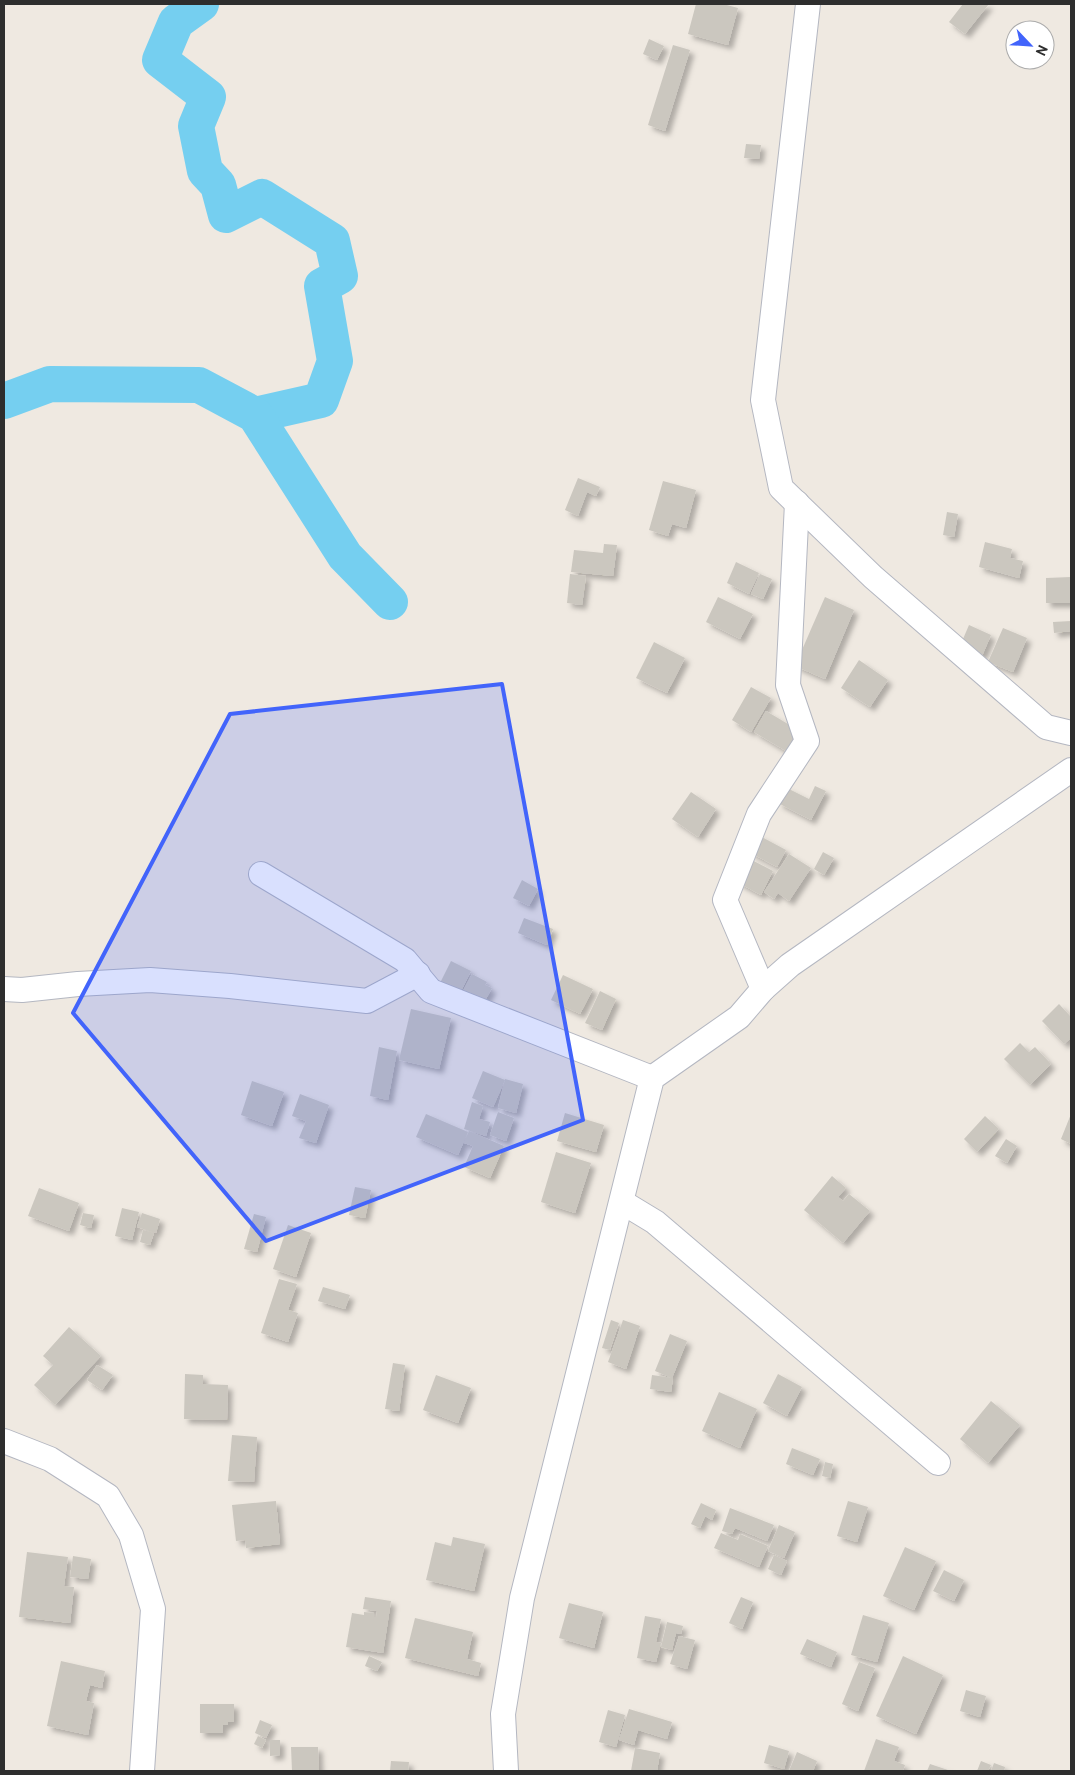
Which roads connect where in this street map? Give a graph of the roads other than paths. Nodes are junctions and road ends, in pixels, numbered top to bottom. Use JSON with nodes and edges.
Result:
{"nodes":[{"id":1,"x":808,"y":4,"type":"edge"},
{"id":2,"x":797,"y":503,"type":"junction"},
{"id":3,"x":1071,"y":733,"type":"edge"},
{"id":4,"x":1071,"y":770,"type":"edge"},
{"id":5,"x":261,"y":874,"type":"dead end"},
{"id":6,"x":418,"y":974,"type":"junction"},
{"id":7,"x":4,"y":989,"type":"edge"},
{"id":8,"x":763,"y":989,"type":"junction"},
{"id":9,"x":652,"y":1078,"type":"junction"},
{"id":10,"x":622,"y":1202,"type":"junction"},
{"id":11,"x":4,"y":1440,"type":"edge"},
{"id":12,"x":938,"y":1462,"type":"dead end"},
{"id":13,"x":142,"y":1771,"type":"edge"},
{"id":14,"x":506,"y":1771,"type":"edge"}],
"edges":[{"from":1,"to":2,"type":"street"},
{"from":2,"to":3,"type":"street"},
{"from":2,"to":8,"type":"street"},
{"from":4,"to":8,"type":"street"},
{"from":5,"to":6,"type":"street"},
{"from":6,"to":7,"type":"street"},
{"from":6,"to":9,"type":"street"},
{"from":8,"to":9,"type":"street"},
{"from":9,"to":10,"type":"street"},
{"from":10,"to":12,"type":"street"},
{"from":10,"to":14,"type":"street"},
{"from":11,"to":13,"type":"street"}]}
